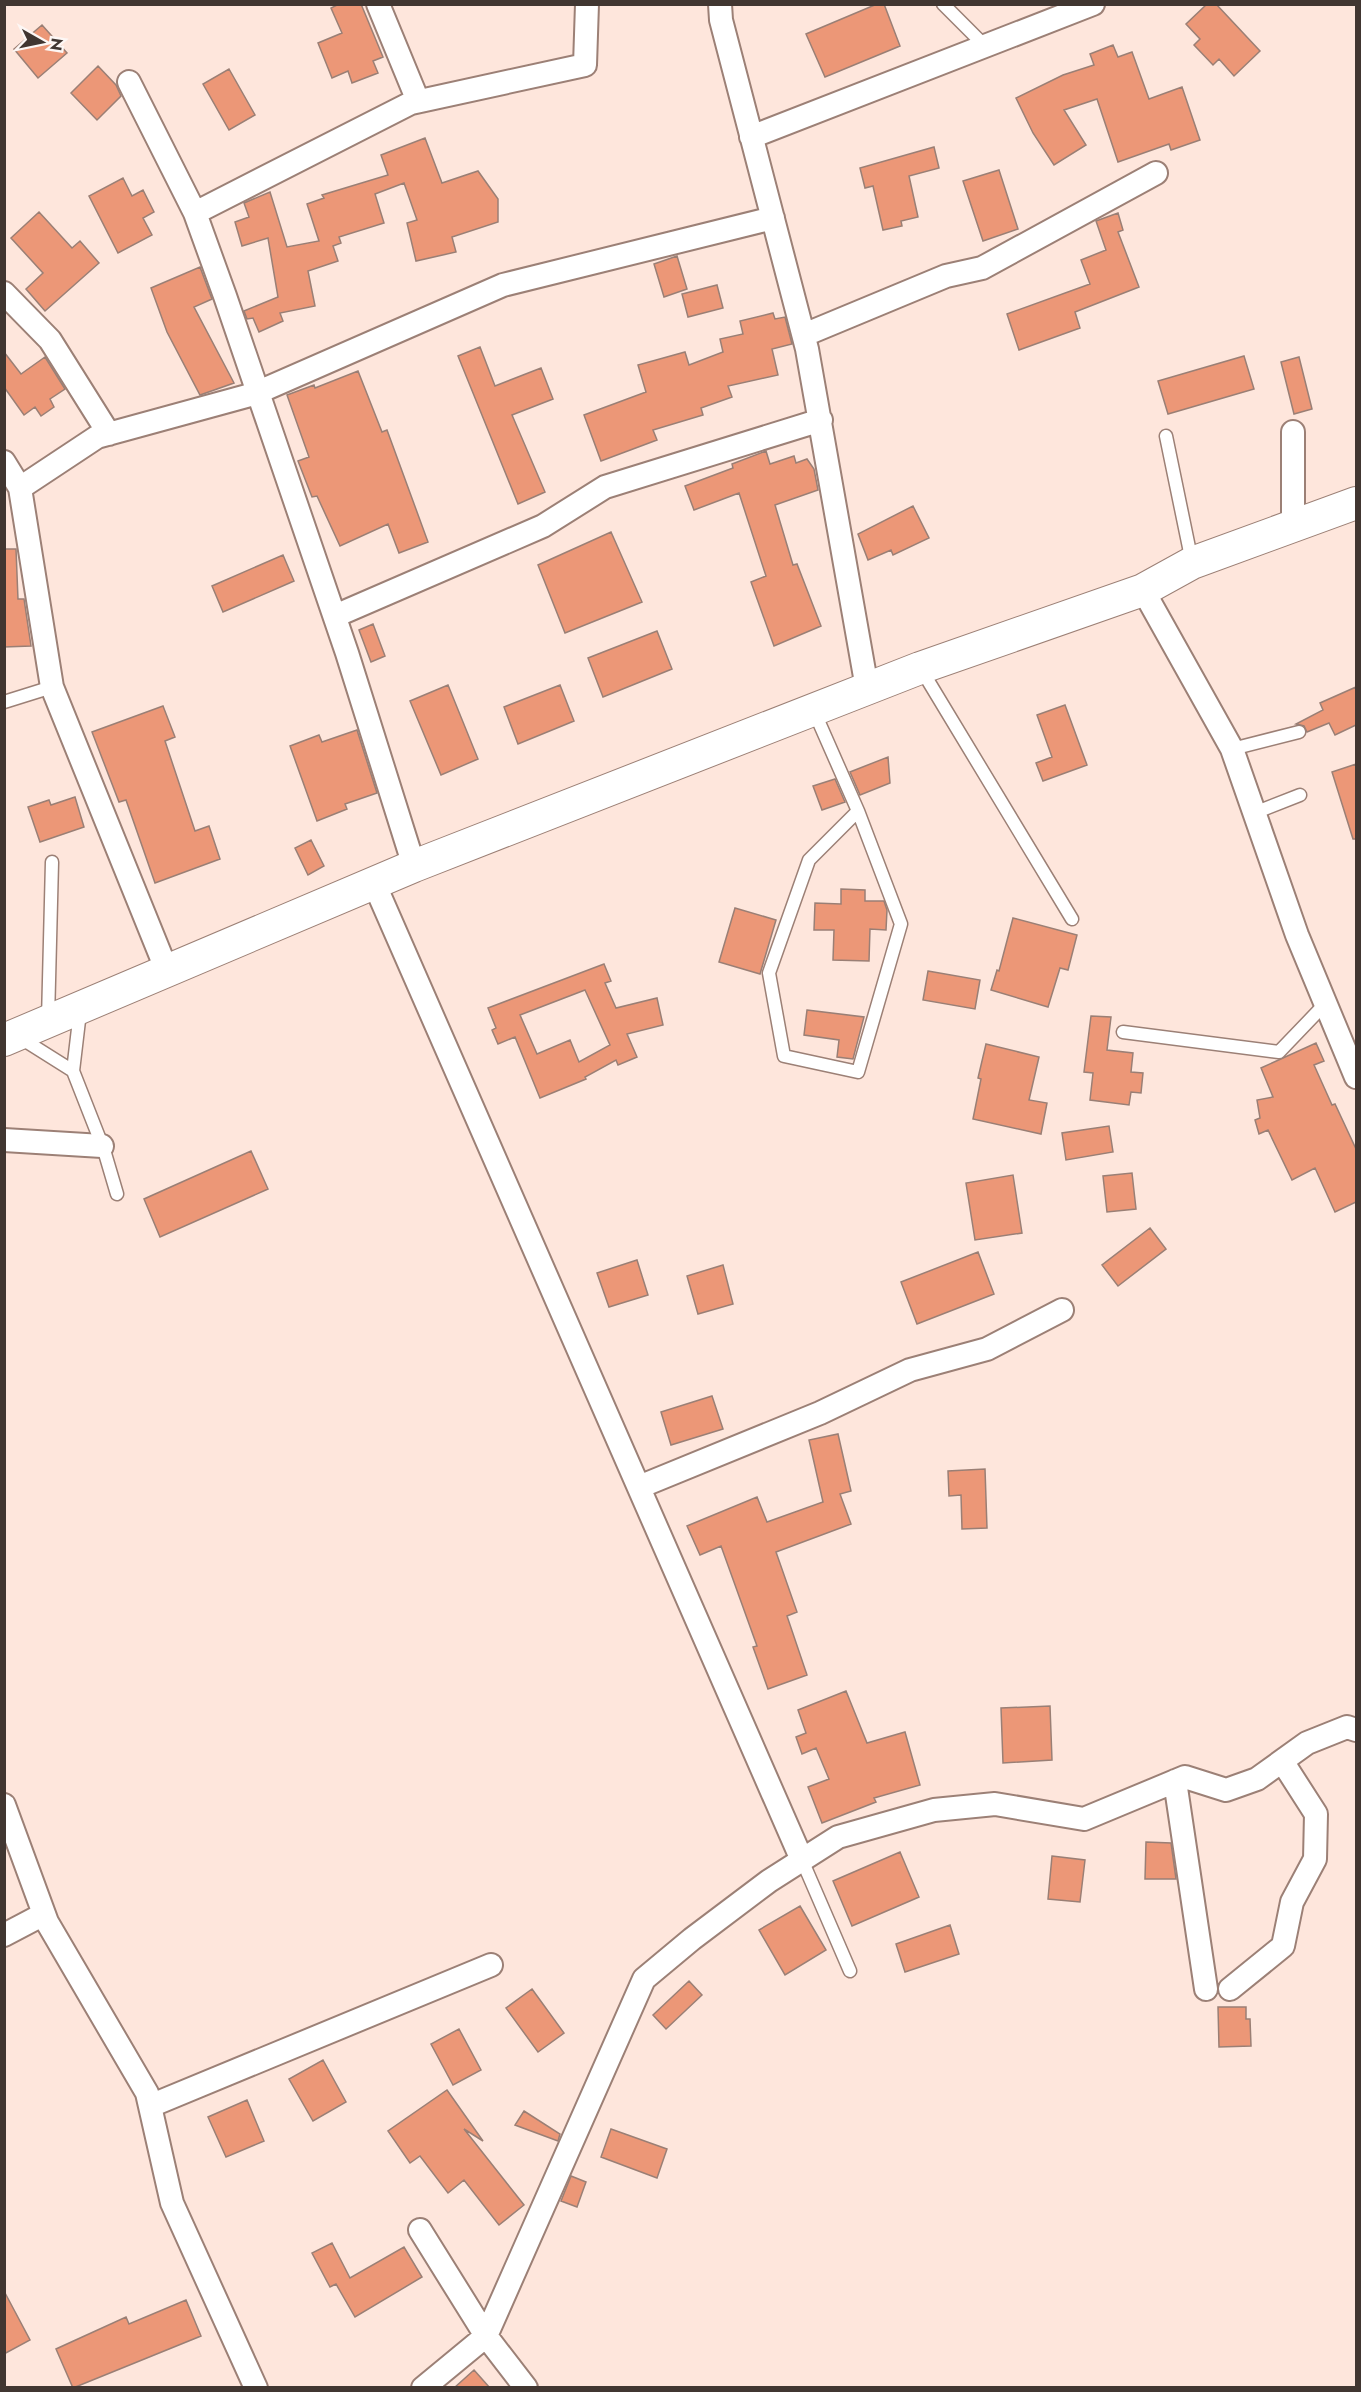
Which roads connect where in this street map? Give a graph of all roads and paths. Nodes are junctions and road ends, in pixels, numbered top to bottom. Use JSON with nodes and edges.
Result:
{"nodes":[{"id":1,"x":378,"y":4,"type":"edge"},
{"id":2,"x":587,"y":4,"type":"edge"},
{"id":3,"x":720,"y":4,"type":"edge"},
{"id":4,"x":943,"y":4,"type":"edge"},
{"id":5,"x":1093,"y":4,"type":"edge"},
{"id":6,"x":985,"y":46,"type":"junction"},
{"id":7,"x":129,"y":82,"type":"dead end"},
{"id":8,"x":418,"y":102,"type":"junction"},
{"id":9,"x":751,"y":137,"type":"junction"},
{"id":10,"x":1156,"y":172,"type":"dead end"},
{"id":11,"x":195,"y":213,"type":"junction"},
{"id":12,"x":773,"y":218,"type":"junction"},
{"id":13,"x":4,"y":292,"type":"edge"},
{"id":14,"x":804,"y":335,"type":"junction"},
{"id":15,"x":259,"y":393,"type":"junction"},
{"id":16,"x":821,"y":420,"type":"junction"},
{"id":17,"x":1293,"y":432,"type":"dead end"},
{"id":18,"x":109,"y":434,"type":"junction"},
{"id":19,"x":1166,"y":436,"type":"dead end"},
{"id":20,"x":4,"y":462,"type":"edge"},
{"id":21,"x":20,"y":488,"type":"junction"},
{"id":22,"x":1356,"y":503,"type":"edge"},
{"id":23,"x":1293,"y":527,"type":"junction"},
{"id":24,"x":1192,"y":563,"type":"junction"},
{"id":25,"x":1143,"y":590,"type":"junction"},
{"id":26,"x":335,"y":616,"type":"junction"},
{"id":27,"x":920,"y":668,"type":"junction"},
{"id":28,"x":52,"y":687,"type":"junction"},
{"id":29,"x":867,"y":688,"type":"junction"},
{"id":30,"x":4,"y":702,"type":"edge"},
{"id":31,"x":813,"y":710,"type":"junction"},
{"id":32,"x":1299,"y":732,"type":"dead end"},
{"id":33,"x":1232,"y":748,"type":"junction"},
{"id":34,"x":1300,"y":795,"type":"dead end"},
{"id":35,"x":858,"y":811,"type":"junction"},
{"id":36,"x":1254,"y":813,"type":"junction"},
{"id":37,"x":52,"y":862,"type":"dead end"},
{"id":38,"x":414,"y":866,"type":"junction"},
{"id":39,"x":374,"y":883,"type":"junction"},
{"id":40,"x":1072,"y":919,"type":"dead end"},
{"id":41,"x":167,"y":971,"type":"junction"},
{"id":42,"x":1325,"y":1004,"type":"junction"},
{"id":43,"x":81,"y":1007,"type":"junction"},
{"id":44,"x":48,"y":1021,"type":"junction"},
{"id":45,"x":1123,"y":1032,"type":"dead end"},
{"id":46,"x":10,"y":1037,"type":"edge"},
{"id":47,"x":73,"y":1071,"type":"junction"},
{"id":48,"x":1356,"y":1073,"type":"edge"},
{"id":49,"x":4,"y":1140,"type":"edge"},
{"id":50,"x":102,"y":1146,"type":"junction"},
{"id":51,"x":117,"y":1194,"type":"dead end"},
{"id":52,"x":1062,"y":1310,"type":"dead end"},
{"id":53,"x":639,"y":1487,"type":"junction"},
{"id":54,"x":1356,"y":1730,"type":"edge"},
{"id":55,"x":1282,"y":1761,"type":"junction"},
{"id":56,"x":1175,"y":1781,"type":"junction"},
{"id":57,"x":4,"y":1805,"type":"edge"},
{"id":58,"x":802,"y":1860,"type":"junction"},
{"id":59,"x":44,"y":1914,"type":"junction"},
{"id":60,"x":4,"y":1935,"type":"edge"},
{"id":61,"x":491,"y":1965,"type":"dead end"},
{"id":62,"x":850,"y":1971,"type":"dead end"},
{"id":63,"x":1206,"y":1989,"type":"dead end"},
{"id":64,"x":1230,"y":1989,"type":"dead end"},
{"id":65,"x":150,"y":2106,"type":"junction"},
{"id":66,"x":420,"y":2230,"type":"dead end"},
{"id":67,"x":486,"y":2336,"type":"junction"},
{"id":68,"x":256,"y":2388,"type":"edge"},
{"id":69,"x":423,"y":2388,"type":"edge"},
{"id":70,"x":526,"y":2388,"type":"edge"}],
"edges":[{"from":1,"to":8,"type":"street"},
{"from":2,"to":8,"type":"street"},
{"from":3,"to":9,"type":"street"},
{"from":4,"to":6,"type":"lane"},
{"from":5,"to":6,"type":"street"},
{"from":6,"to":9,"type":"street"},
{"from":7,"to":11,"type":"street"},
{"from":8,"to":11,"type":"street"},
{"from":9,"to":12,"type":"street"},
{"from":10,"to":14,"type":"street"},
{"from":11,"to":15,"type":"street"},
{"from":12,"to":14,"type":"street"},
{"from":12,"to":15,"type":"street"},
{"from":13,"to":18,"type":"street"},
{"from":14,"to":16,"type":"street"},
{"from":15,"to":18,"type":"street"},
{"from":15,"to":26,"type":"street"},
{"from":16,"to":26,"type":"street"},
{"from":16,"to":29,"type":"street"},
{"from":17,"to":23,"type":"street"},
{"from":18,"to":21,"type":"street"},
{"from":19,"to":24,"type":"lane"},
{"from":20,"to":21,"type":"street"},
{"from":21,"to":28,"type":"street"},
{"from":22,"to":23,"type":"main road"},
{"from":23,"to":24,"type":"main road"},
{"from":24,"to":25,"type":"main road"},
{"from":25,"to":27,"type":"main road"},
{"from":25,"to":33,"type":"street"},
{"from":26,"to":38,"type":"street"},
{"from":27,"to":29,"type":"main road"},
{"from":27,"to":40,"type":"lane"},
{"from":28,"to":30,"type":"lane"},
{"from":28,"to":41,"type":"street"},
{"from":29,"to":31,"type":"main road"},
{"from":31,"to":35,"type":"lane"},
{"from":31,"to":38,"type":"main road"},
{"from":32,"to":33,"type":"lane"},
{"from":33,"to":36,"type":"street"},
{"from":34,"to":36,"type":"lane"},
{"from":35,"to":35,"type":"lane"},
{"from":36,"to":42,"type":"street"},
{"from":37,"to":44,"type":"lane"},
{"from":38,"to":39,"type":"main road"},
{"from":39,"to":41,"type":"main road"},
{"from":39,"to":53,"type":"street"},
{"from":41,"to":43,"type":"main road"},
{"from":42,"to":45,"type":"lane"},
{"from":42,"to":48,"type":"street"},
{"from":43,"to":44,"type":"main road"},
{"from":43,"to":47,"type":"lane"},
{"from":44,"to":46,"type":"main road"},
{"from":46,"to":47,"type":"lane"},
{"from":47,"to":50,"type":"lane"},
{"from":49,"to":50,"type":"street"},
{"from":50,"to":51,"type":"lane"},
{"from":52,"to":53,"type":"street"},
{"from":53,"to":58,"type":"street"},
{"from":54,"to":55,"type":"street"},
{"from":55,"to":56,"type":"street"},
{"from":55,"to":64,"type":"street"},
{"from":56,"to":58,"type":"street"},
{"from":56,"to":63,"type":"street"},
{"from":57,"to":59,"type":"street"},
{"from":58,"to":62,"type":"lane"},
{"from":58,"to":67,"type":"street"},
{"from":59,"to":60,"type":"street"},
{"from":59,"to":65,"type":"street"},
{"from":61,"to":65,"type":"street"},
{"from":65,"to":68,"type":"street"},
{"from":66,"to":67,"type":"street"},
{"from":67,"to":69,"type":"street"},
{"from":67,"to":70,"type":"street"}]}
